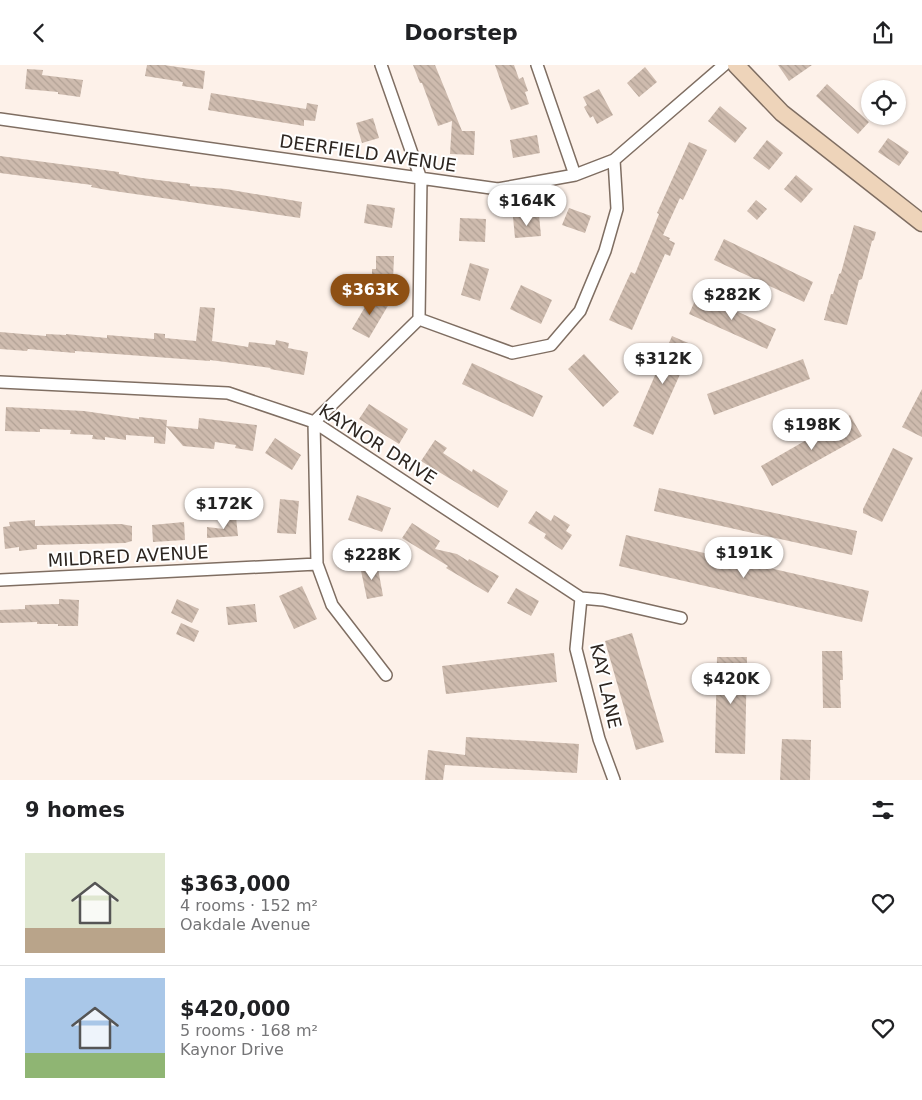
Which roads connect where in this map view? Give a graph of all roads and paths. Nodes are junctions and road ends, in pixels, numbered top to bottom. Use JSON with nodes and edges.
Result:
{"nodes":[{"id":1,"x":381,"y":65,"type":"edge"},
{"id":2,"x":537,"y":65,"type":"edge"},
{"id":3,"x":724,"y":65,"type":"edge"},
{"id":4,"x":736,"y":65,"type":"edge"},
{"id":5,"x":0,"y":119,"type":"edge"},
{"id":6,"x":614,"y":160,"type":"junction"},
{"id":7,"x":575,"y":175,"type":"junction"},
{"id":8,"x":421,"y":179,"type":"junction"},
{"id":9,"x":922,"y":223,"type":"edge"},
{"id":10,"x":419,"y":319,"type":"junction"},
{"id":11,"x":0,"y":382,"type":"edge"},
{"id":12,"x":314,"y":422,"type":"junction"},
{"id":13,"x":317,"y":563,"type":"junction"},
{"id":14,"x":0,"y":580,"type":"edge"},
{"id":15,"x":581,"y":598,"type":"junction"},
{"id":16,"x":681,"y":618,"type":"dead end"},
{"id":17,"x":386,"y":675,"type":"dead end"},
{"id":18,"x":614,"y":780,"type":"edge"}],
"edges":[{"from":1,"to":8,"type":"street"},
{"from":2,"to":7,"type":"street"},
{"from":3,"to":6,"type":"street","name":"DEERFIELD AVENUE"},
{"from":4,"to":9,"type":"street"},
{"from":5,"to":8,"type":"street","name":"DEERFIELD AVENUE"},
{"from":6,"to":7,"type":"street","name":"DEERFIELD AVENUE"},
{"from":6,"to":10,"type":"street"},
{"from":7,"to":8,"type":"street","name":"DEERFIELD AVENUE"},
{"from":8,"to":10,"type":"street"},
{"from":10,"to":12,"type":"street"},
{"from":11,"to":12,"type":"street","name":"KAYNOR DRIVE"},
{"from":12,"to":13,"type":"street"},
{"from":12,"to":15,"type":"street","name":"KAYNOR DRIVE"},
{"from":13,"to":14,"type":"street","name":"MILDRED AVENUE"},
{"from":13,"to":17,"type":"street"},
{"from":15,"to":16,"type":"street","name":"KAYNOR DRIVE"},
{"from":15,"to":18,"type":"street","name":"KAY LANE"}]}
